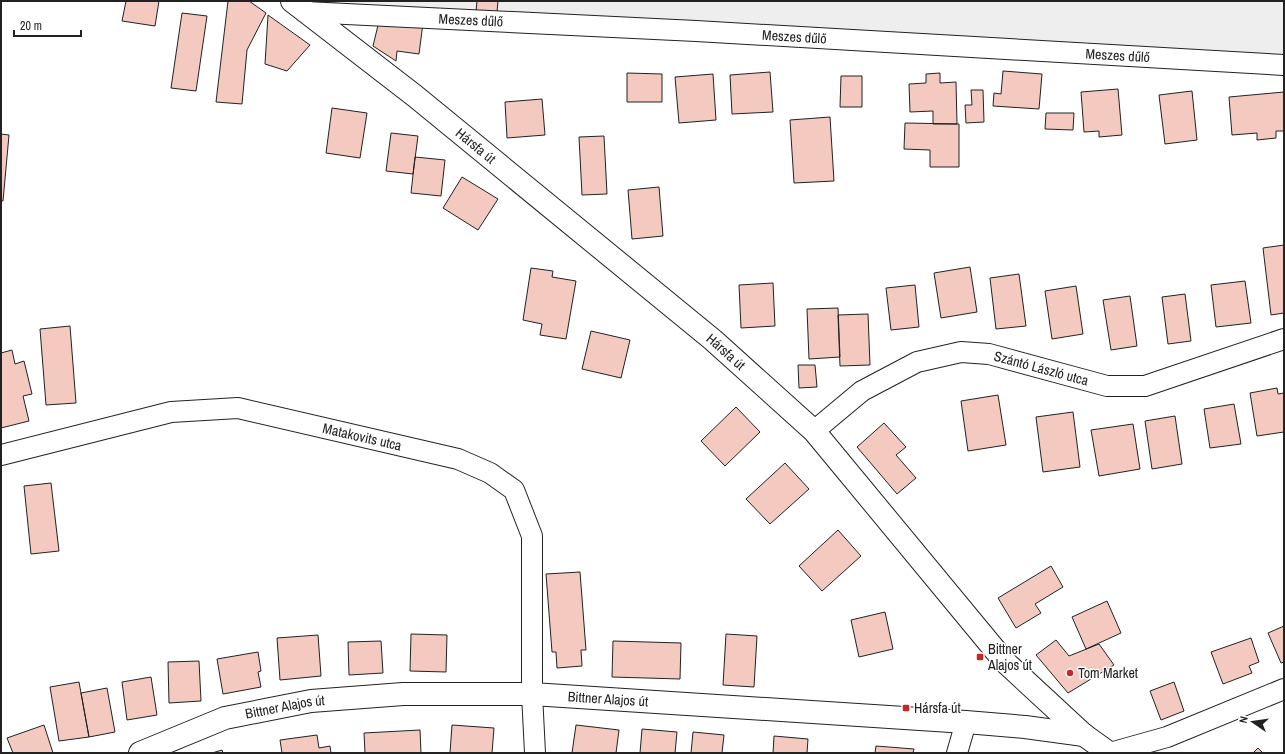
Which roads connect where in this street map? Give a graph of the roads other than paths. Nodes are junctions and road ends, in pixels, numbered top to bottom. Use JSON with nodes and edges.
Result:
{"nodes":[{"id":1,"x":299,"y":6,"type":"edge"},
{"id":2,"x":1284,"y":65,"type":"edge"},
{"id":3,"x":1284,"y":339,"type":"edge"},
{"id":4,"x":814,"y":431,"type":"junction"},
{"id":5,"x":1,"y":454,"type":"edge"},
{"id":6,"x":1284,"y":689,"type":"edge"},
{"id":7,"x":532,"y":694,"type":"junction"},
{"id":8,"x":966,"y":722,"type":"junction"},
{"id":9,"x":1084,"y":735,"type":"junction"},
{"id":10,"x":140,"y":753,"type":"edge"},
{"id":11,"x":535,"y":753,"type":"edge"},
{"id":12,"x":957,"y":753,"type":"edge"},
{"id":13,"x":1110,"y":753,"type":"edge"}],
"edges":[{"from":1,"to":2,"type":"street","name":"Meszes dűlő"},
{"from":1,"to":4,"type":"street","name":"Hársfa út"},
{"from":3,"to":4,"type":"street","name":"Szántó László utca"},
{"from":4,"to":9,"type":"street","name":"Hársfa út"},
{"from":5,"to":7,"type":"street","name":"Matakovits utca"},
{"from":6,"to":13,"type":"street"},
{"from":7,"to":8,"type":"street","name":"Bittner Alajos út"},
{"from":7,"to":10,"type":"street","name":"Bittner Alajos út"},
{"from":7,"to":11,"type":"street","name":"Matakovits utca"},
{"from":8,"to":9,"type":"street","name":"Bittner Alajos út"},
{"from":8,"to":12,"type":"street"},
{"from":9,"to":13,"type":"street","name":"Hársfa út"}]}
